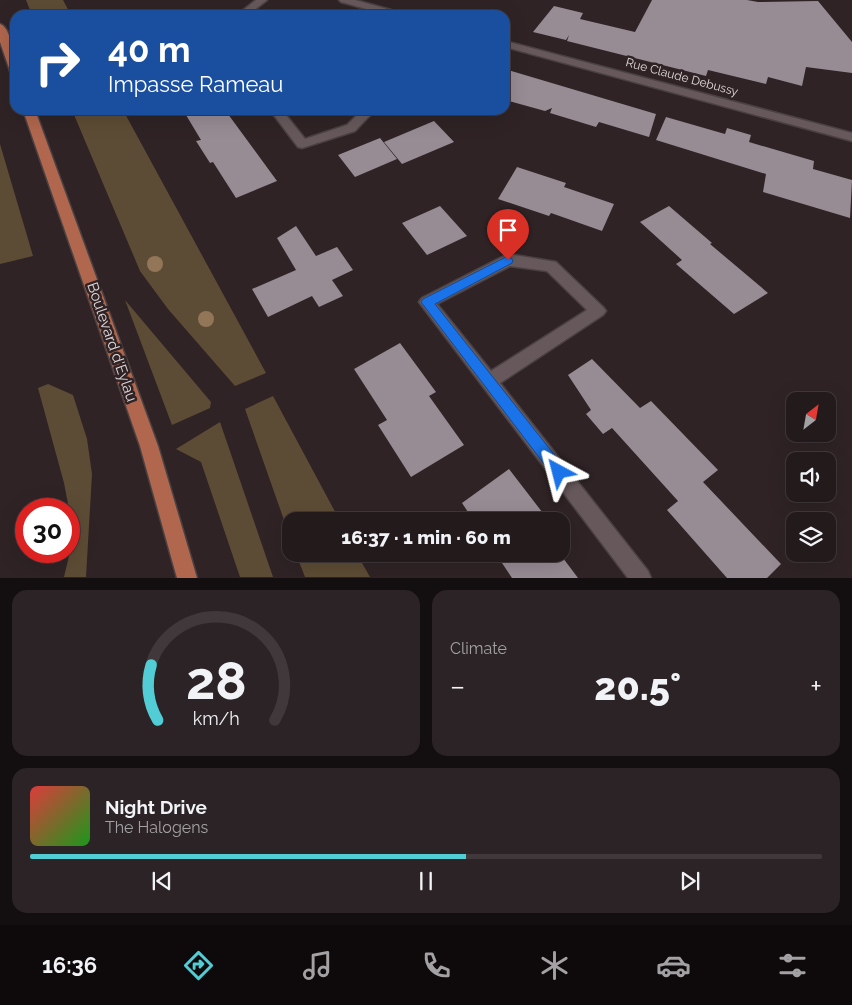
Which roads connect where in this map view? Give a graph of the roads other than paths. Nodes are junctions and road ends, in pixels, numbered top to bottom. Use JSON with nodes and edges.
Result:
{"nodes":[{"id":1,"x":262,"y":0,"type":"edge"},
{"id":2,"x":344,"y":0,"type":"edge"},
{"id":3,"x":249,"y":10,"type":"edge"},
{"id":4,"x":381,"y":10,"type":"edge"},
{"id":5,"x":0,"y":27,"type":"edge"},
{"id":6,"x":510,"y":45,"type":"edge"},
{"id":7,"x":10,"y":56,"type":"edge"},
{"id":8,"x":31,"y":115,"type":"edge"},
{"id":9,"x":280,"y":115,"type":"edge"},
{"id":10,"x":364,"y":115,"type":"edge"},
{"id":11,"x":852,"y":137,"type":"edge"},
{"id":12,"x":489,"y":381,"type":"junction"},
{"id":13,"x":187,"y":578,"type":"edge"},
{"id":14,"x":641,"y":578,"type":"edge"}],
"edges":[{"from":1,"to":3,"type":"street"},
{"from":2,"to":4,"type":"street"},
{"from":5,"to":7,"type":"main road"},
{"from":6,"to":11,"type":"street","name":"Rue Claude Debussy"},
{"from":8,"to":13,"type":"main road","name":"Boulevard d'Eylau"},
{"from":9,"to":10,"type":"street"},
{"from":12,"to":12,"type":"street"},
{"from":12,"to":14,"type":"street"}]}
